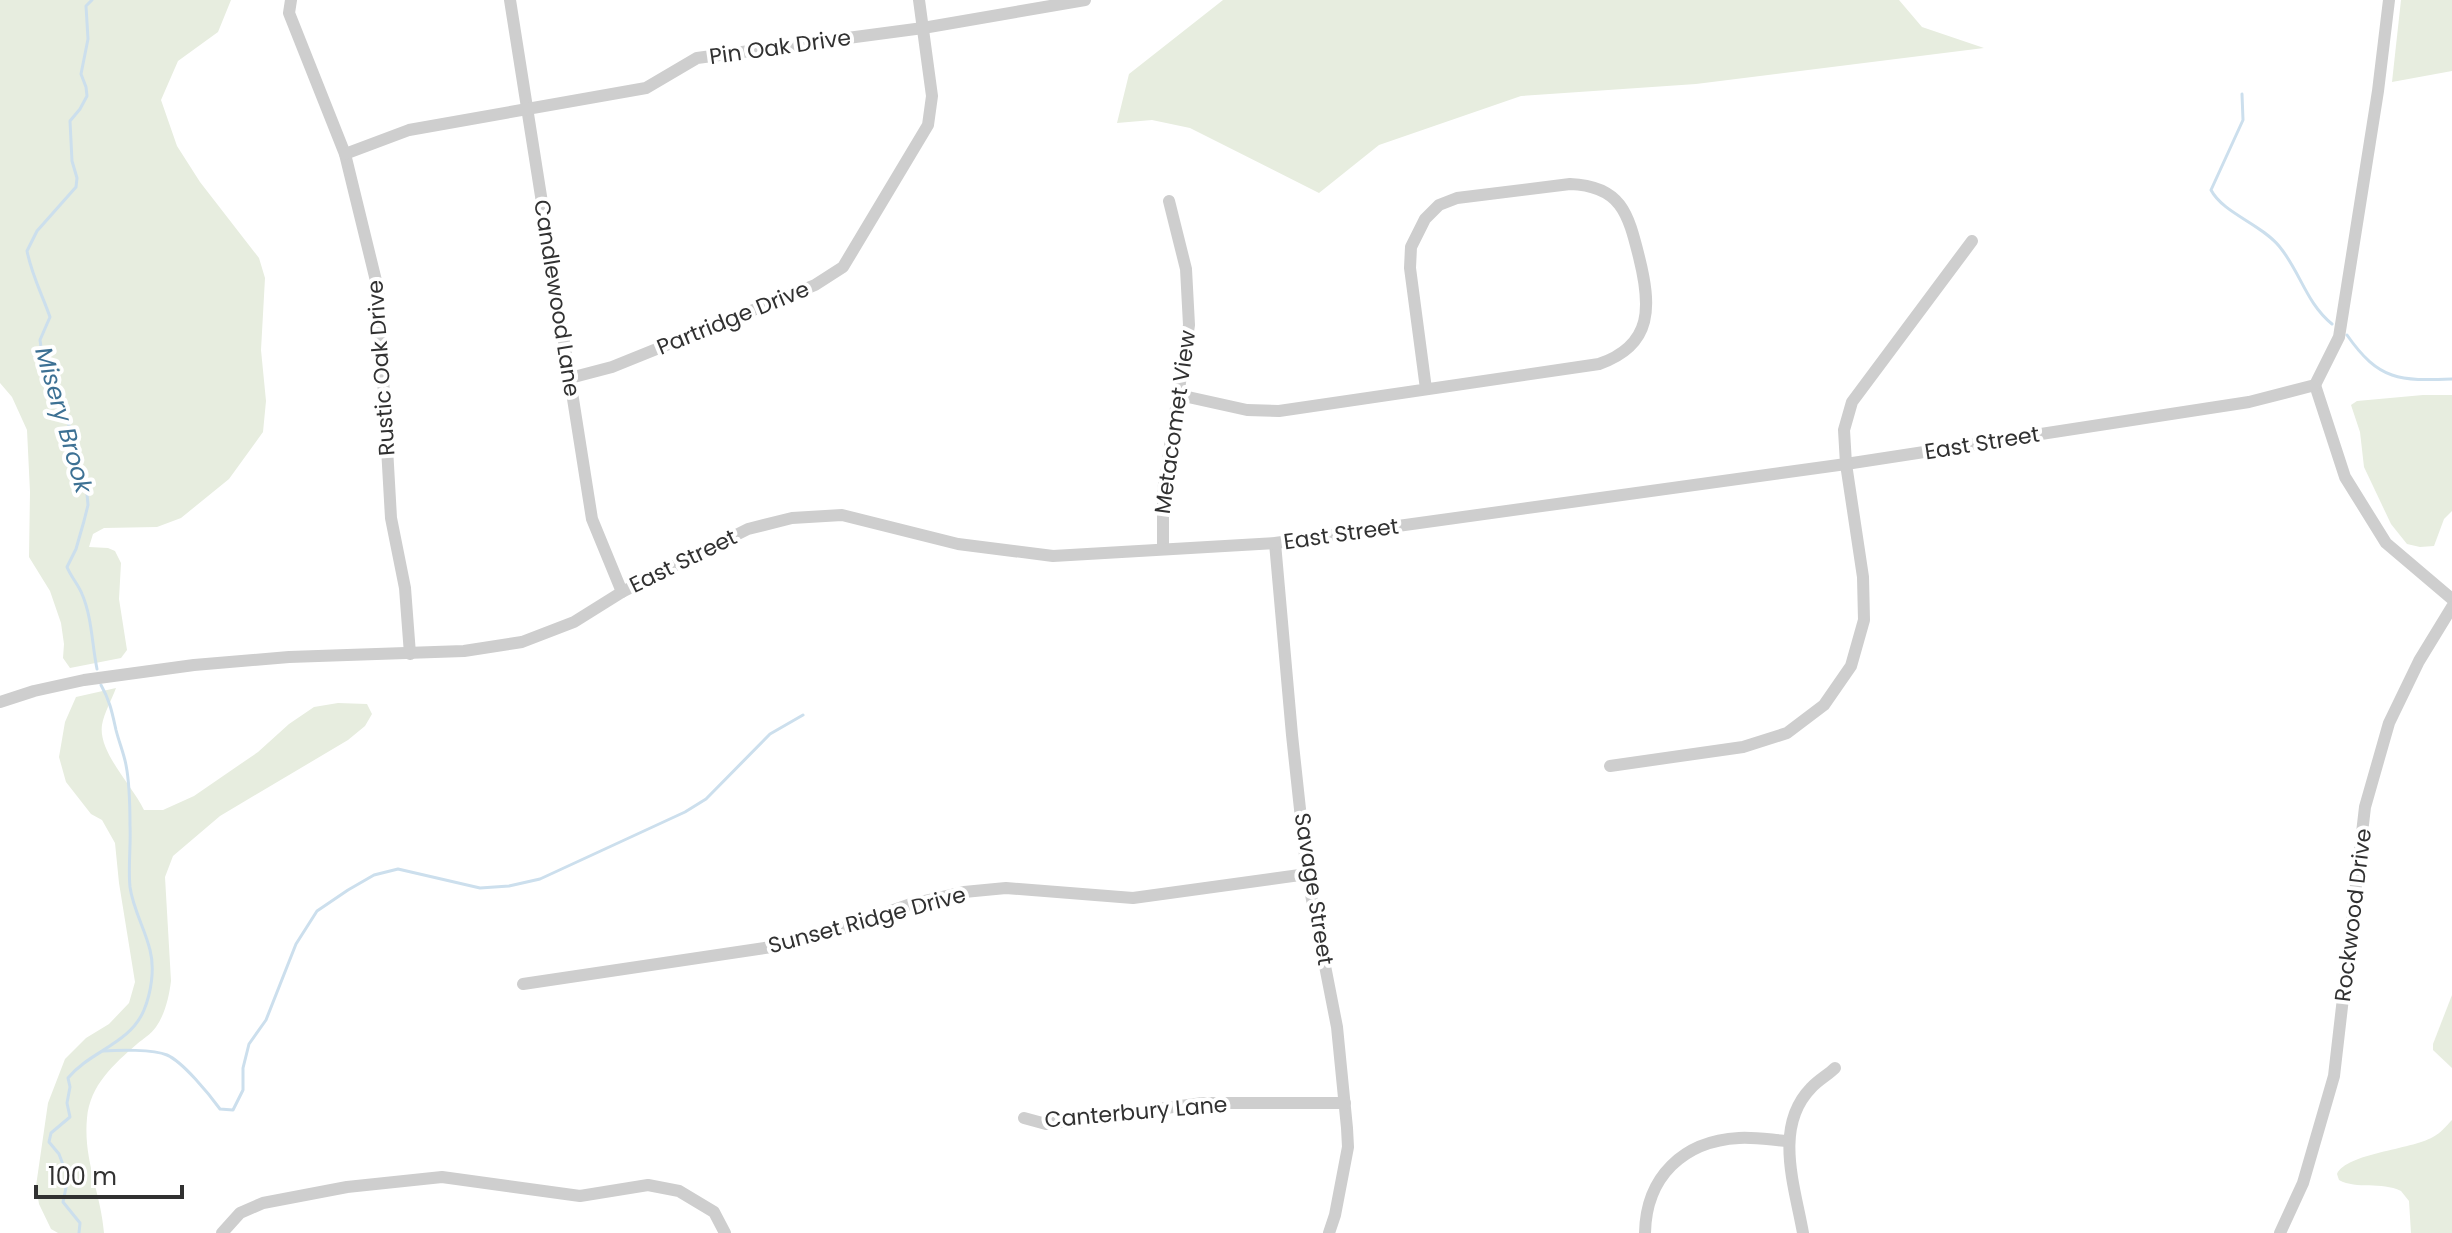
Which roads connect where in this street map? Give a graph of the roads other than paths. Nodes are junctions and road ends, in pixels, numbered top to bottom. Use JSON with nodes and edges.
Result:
{"nodes":[{"id":1,"x":291,"y":0,"type":"edge"},
{"id":2,"x":510,"y":0,"type":"edge"},
{"id":3,"x":919,"y":0,"type":"edge"},
{"id":4,"x":1085,"y":0,"type":"edge"},
{"id":5,"x":2389,"y":0,"type":"edge"},
{"id":6,"x":923,"y":28,"type":"junction"},
{"id":7,"x":526,"y":109,"type":"junction"},
{"id":8,"x":345,"y":154,"type":"junction"},
{"id":9,"x":1169,"y":201,"type":"dead end"},
{"id":10,"x":1972,"y":241,"type":"dead end"},
{"id":11,"x":570,"y":378,"type":"junction"},
{"id":12,"x":2315,"y":385,"type":"junction"},
{"id":13,"x":1426,"y":389,"type":"junction"},
{"id":14,"x":1179,"y":395,"type":"junction"},
{"id":15,"x":1846,"y":464,"type":"junction"},
{"id":16,"x":1275,"y":543,"type":"junction"},
{"id":17,"x":1163,"y":549,"type":"junction"},
{"id":18,"x":622,"y":592,"type":"junction"},
{"id":19,"x":2452,"y":599,"type":"edge"},
{"id":20,"x":2452,"y":607,"type":"edge"},
{"id":21,"x":410,"y":654,"type":"junction"},
{"id":22,"x":0,"y":702,"type":"edge"},
{"id":23,"x":1610,"y":766,"type":"dead end"},
{"id":24,"x":1307,"y":874,"type":"junction"},
{"id":25,"x":523,"y":984,"type":"dead end"},
{"id":26,"x":1835,"y":1068,"type":"dead end"},
{"id":27,"x":1345,"y":1103,"type":"junction"},
{"id":28,"x":1024,"y":1118,"type":"dead end"},
{"id":29,"x":1788,"y":1141,"type":"junction"},
{"id":30,"x":222,"y":1233,"type":"edge"},
{"id":31,"x":725,"y":1233,"type":"edge"},
{"id":32,"x":1329,"y":1233,"type":"edge"},
{"id":33,"x":1645,"y":1233,"type":"edge"},
{"id":34,"x":1803,"y":1233,"type":"edge"},
{"id":35,"x":2280,"y":1233,"type":"edge"}],
"edges":[{"from":1,"to":8,"type":"street","name":"Rustic Oak Drive"},
{"from":2,"to":7,"type":"street","name":"Candlewood Lane"},
{"from":3,"to":6,"type":"street","name":"Partridge Drive"},
{"from":4,"to":6,"type":"street","name":"Pin Oak Drive"},
{"from":5,"to":12,"type":"street"},
{"from":6,"to":7,"type":"street","name":"Pin Oak Drive"},
{"from":6,"to":11,"type":"street","name":"Partridge Drive"},
{"from":7,"to":8,"type":"street","name":"Pin Oak Drive"},
{"from":7,"to":11,"type":"street","name":"Candlewood Lane"},
{"from":8,"to":21,"type":"street","name":"Rustic Oak Drive"},
{"from":9,"to":14,"type":"street","name":"Metacomet View"},
{"from":10,"to":15,"type":"street"},
{"from":11,"to":18,"type":"street","name":"Candlewood Lane"},
{"from":12,"to":15,"type":"street","name":"East Street"},
{"from":12,"to":19,"type":"street"},
{"from":13,"to":13,"type":"street"},
{"from":13,"to":14,"type":"street"},
{"from":14,"to":17,"type":"street","name":"Metacomet View"},
{"from":15,"to":16,"type":"street","name":"East Street"},
{"from":15,"to":23,"type":"street"},
{"from":16,"to":17,"type":"street","name":"East Street"},
{"from":16,"to":24,"type":"street","name":"Savage Street"},
{"from":17,"to":18,"type":"street","name":"East Street"},
{"from":18,"to":21,"type":"street","name":"East Street"},
{"from":20,"to":35,"type":"street","name":"Rockwood Drive"},
{"from":21,"to":22,"type":"street","name":"East Street"},
{"from":24,"to":25,"type":"street","name":"Sunset Ridge Drive"},
{"from":24,"to":27,"type":"street","name":"Savage Street"},
{"from":26,"to":29,"type":"street"},
{"from":27,"to":28,"type":"street","name":"Canterbury Lane"},
{"from":27,"to":32,"type":"street","name":"Savage Street"},
{"from":29,"to":33,"type":"street"},
{"from":29,"to":34,"type":"street"},
{"from":30,"to":31,"type":"street"}]}
